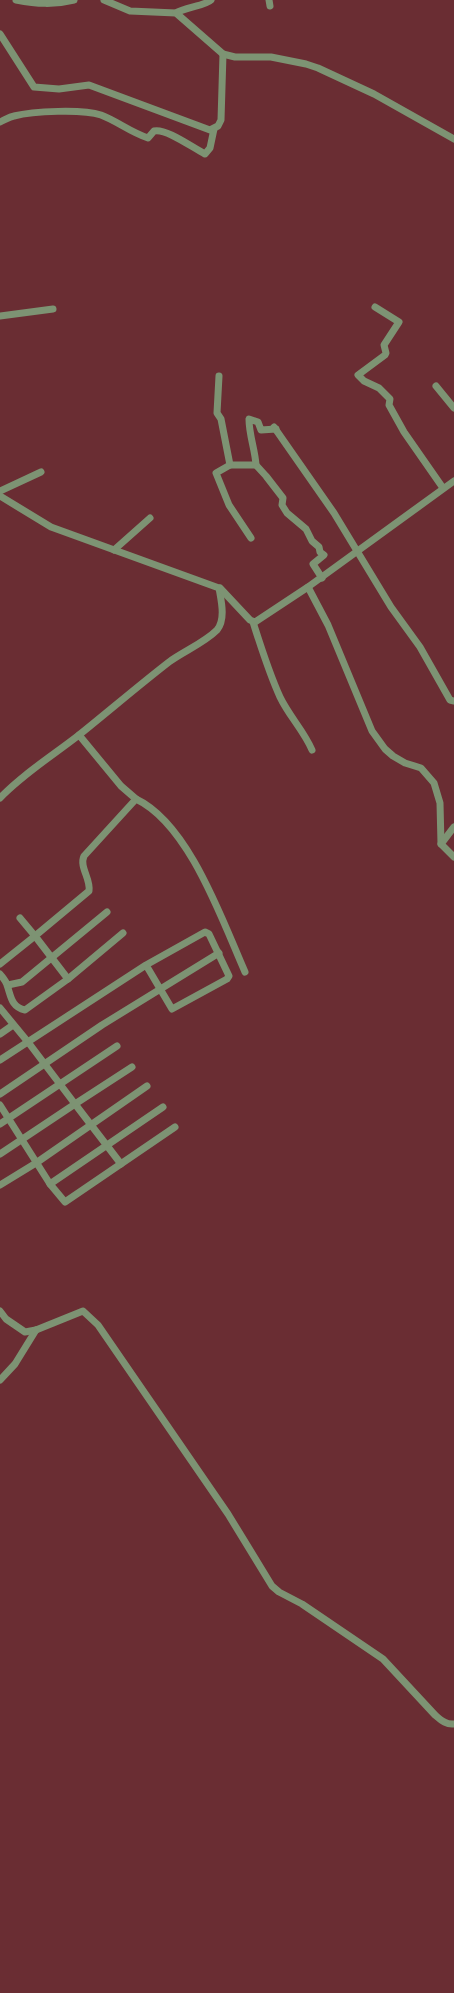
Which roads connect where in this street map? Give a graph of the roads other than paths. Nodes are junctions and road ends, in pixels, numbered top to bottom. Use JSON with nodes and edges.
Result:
{"nodes":[{"id":1,"x":16,"y":0,"type":"edge"},
{"id":2,"x":74,"y":0,"type":"edge"},
{"id":3,"x":104,"y":0,"type":"edge"},
{"id":4,"x":211,"y":0,"type":"edge"},
{"id":5,"x":176,"y":13,"type":"junction"},
{"id":6,"x":0,"y":34,"type":"edge"},
{"id":7,"x":223,"y":54,"type":"junction"},
{"id":8,"x":0,"y":122,"type":"edge"},
{"id":9,"x":214,"y":129,"type":"junction"},
{"id":10,"x":454,"y":139,"type":"edge"},
{"id":11,"x":375,"y":307,"type":"dead end"},
{"id":12,"x":53,"y":309,"type":"dead end"},
{"id":13,"x":0,"y":316,"type":"edge"},
{"id":14,"x":219,"y":376,"type":"dead end"},
{"id":15,"x":436,"y":386,"type":"dead end"},
{"id":16,"x":454,"y":408,"type":"edge"},
{"id":17,"x":230,"y":465,"type":"junction"},
{"id":18,"x":256,"y":465,"type":"junction"},
{"id":19,"x":41,"y":472,"type":"dead end"},
{"id":20,"x":454,"y":481,"type":"edge"},
{"id":21,"x":443,"y":488,"type":"junction"},
{"id":22,"x":0,"y":491,"type":"edge"},
{"id":23,"x":0,"y":496,"type":"edge"},
{"id":24,"x":150,"y":518,"type":"dead end"},
{"id":25,"x":252,"y":538,"type":"dead end"},
{"id":26,"x":114,"y":550,"type":"junction"},
{"id":27,"x":358,"y":552,"type":"junction"},
{"id":28,"x":322,"y":578,"type":"junction"},
{"id":29,"x":308,"y":587,"type":"junction"},
{"id":30,"x":219,"y":588,"type":"junction"},
{"id":31,"x":253,"y":622,"type":"junction"},
{"id":32,"x":454,"y":701,"type":"edge"},
{"id":33,"x":79,"y":735,"type":"junction"},
{"id":34,"x":312,"y":750,"type":"dead end"},
{"id":35,"x":0,"y":798,"type":"edge"},
{"id":36,"x":136,"y":799,"type":"junction"},
{"id":37,"x":454,"y":827,"type":"edge"},
{"id":38,"x":441,"y":844,"type":"junction"},
{"id":39,"x":454,"y":857,"type":"edge"},
{"id":40,"x":107,"y":912,"type":"dead end"},
{"id":41,"x":20,"y":918,"type":"dead end"},
{"id":42,"x":123,"y":933,"type":"dead end"},
{"id":43,"x":35,"y":936,"type":"junction"},
{"id":44,"x":219,"y":953,"type":"junction"},
{"id":45,"x":52,"y":959,"type":"junction"},
{"id":46,"x":0,"y":964,"type":"edge"},
{"id":47,"x":146,"y":965,"type":"junction"},
{"id":48,"x":245,"y":972,"type":"dead end"},
{"id":49,"x":0,"y":974,"type":"edge"},
{"id":50,"x":68,"y":979,"type":"junction"},
{"id":51,"x":8,"y":985,"type":"junction"},
{"id":52,"x":159,"y":988,"type":"junction"},
{"id":53,"x":0,"y":1008,"type":"edge"},
{"id":54,"x":13,"y":1025,"type":"junction"},
{"id":55,"x":0,"y":1034,"type":"edge"},
{"id":56,"x":28,"y":1042,"type":"junction"},
{"id":57,"x":117,"y":1046,"type":"dead end"},
{"id":58,"x":0,"y":1060,"type":"edge"},
{"id":59,"x":44,"y":1062,"type":"junction"},
{"id":60,"x":132,"y":1067,"type":"dead end"},
{"id":61,"x":59,"y":1084,"type":"junction"},
{"id":62,"x":147,"y":1086,"type":"dead end"},
{"id":63,"x":0,"y":1094,"type":"edge"},
{"id":64,"x":75,"y":1104,"type":"junction"},
{"id":65,"x":0,"y":1105,"type":"edge"},
{"id":66,"x":163,"y":1107,"type":"dead end"},
{"id":67,"x":8,"y":1118,"type":"junction"},
{"id":68,"x":0,"y":1124,"type":"edge"},
{"id":69,"x":92,"y":1124,"type":"junction"},
{"id":70,"x":175,"y":1127,"type":"dead end"},
{"id":71,"x":21,"y":1139,"type":"junction"},
{"id":72,"x":108,"y":1146,"type":"junction"},
{"id":73,"x":0,"y":1154,"type":"edge"},
{"id":74,"x":36,"y":1163,"type":"junction"},
{"id":75,"x":121,"y":1164,"type":"junction"},
{"id":76,"x":50,"y":1184,"type":"junction"},
{"id":77,"x":0,"y":1185,"type":"edge"},
{"id":78,"x":0,"y":1311,"type":"edge"},
{"id":79,"x":36,"y":1330,"type":"junction"},
{"id":80,"x":0,"y":1380,"type":"edge"},
{"id":81,"x":454,"y":1724,"type":"edge"}],
"edges":[{"from":1,"to":2,"type":"street"},
{"from":3,"to":5,"type":"street"},
{"from":4,"to":5,"type":"street"},
{"from":5,"to":7,"type":"street"},
{"from":6,"to":9,"type":"street"},
{"from":7,"to":9,"type":"street"},
{"from":7,"to":10,"type":"street"},
{"from":8,"to":9,"type":"street"},
{"from":11,"to":21,"type":"street"},
{"from":12,"to":13,"type":"street"},
{"from":14,"to":17,"type":"street"},
{"from":15,"to":16,"type":"street"},
{"from":17,"to":18,"type":"street"},
{"from":17,"to":25,"type":"street"},
{"from":18,"to":27,"type":"street"},
{"from":18,"to":28,"type":"street"},
{"from":19,"to":22,"type":"street"},
{"from":20,"to":21,"type":"street"},
{"from":21,"to":27,"type":"street"},
{"from":23,"to":26,"type":"street"},
{"from":24,"to":26,"type":"street"},
{"from":26,"to":30,"type":"street"},
{"from":27,"to":28,"type":"street"},
{"from":27,"to":32,"type":"street"},
{"from":28,"to":29,"type":"street"},
{"from":29,"to":31,"type":"street"},
{"from":29,"to":38,"type":"street"},
{"from":30,"to":31,"type":"street"},
{"from":30,"to":33,"type":"street"},
{"from":31,"to":34,"type":"street"},
{"from":33,"to":35,"type":"street"},
{"from":33,"to":36,"type":"street"},
{"from":36,"to":43,"type":"street"},
{"from":36,"to":48,"type":"street"},
{"from":37,"to":38,"type":"street"},
{"from":38,"to":39,"type":"street"},
{"from":40,"to":45,"type":"street"},
{"from":41,"to":43,"type":"street"},
{"from":42,"to":50,"type":"street"},
{"from":43,"to":45,"type":"street"},
{"from":43,"to":46,"type":"street"},
{"from":44,"to":47,"type":"street"},
{"from":44,"to":52,"type":"street"},
{"from":44,"to":52,"type":"street"},
{"from":45,"to":50,"type":"street"},
{"from":45,"to":51,"type":"street"},
{"from":47,"to":52,"type":"street"},
{"from":47,"to":56,"type":"street"},
{"from":49,"to":51,"type":"street"},
{"from":50,"to":51,"type":"street"},
{"from":52,"to":59,"type":"street"},
{"from":53,"to":54,"type":"street"},
{"from":54,"to":55,"type":"street"},
{"from":54,"to":56,"type":"street"},
{"from":56,"to":58,"type":"street"},
{"from":56,"to":59,"type":"street"},
{"from":57,"to":61,"type":"street"},
{"from":59,"to":61,"type":"street"},
{"from":59,"to":63,"type":"street"},
{"from":60,"to":64,"type":"street"},
{"from":61,"to":64,"type":"street"},
{"from":61,"to":67,"type":"street"},
{"from":62,"to":69,"type":"street"},
{"from":64,"to":69,"type":"street"},
{"from":64,"to":71,"type":"street"},
{"from":65,"to":67,"type":"street"},
{"from":66,"to":72,"type":"street"},
{"from":67,"to":68,"type":"street"},
{"from":67,"to":71,"type":"street"},
{"from":69,"to":72,"type":"street"},
{"from":69,"to":74,"type":"street"},
{"from":70,"to":75,"type":"street"},
{"from":71,"to":73,"type":"street"},
{"from":71,"to":74,"type":"street"},
{"from":72,"to":75,"type":"street"},
{"from":72,"to":76,"type":"street"},
{"from":74,"to":76,"type":"street"},
{"from":74,"to":77,"type":"street"},
{"from":75,"to":76,"type":"street"},
{"from":78,"to":79,"type":"street"},
{"from":79,"to":80,"type":"street"},
{"from":79,"to":81,"type":"street"}]}
